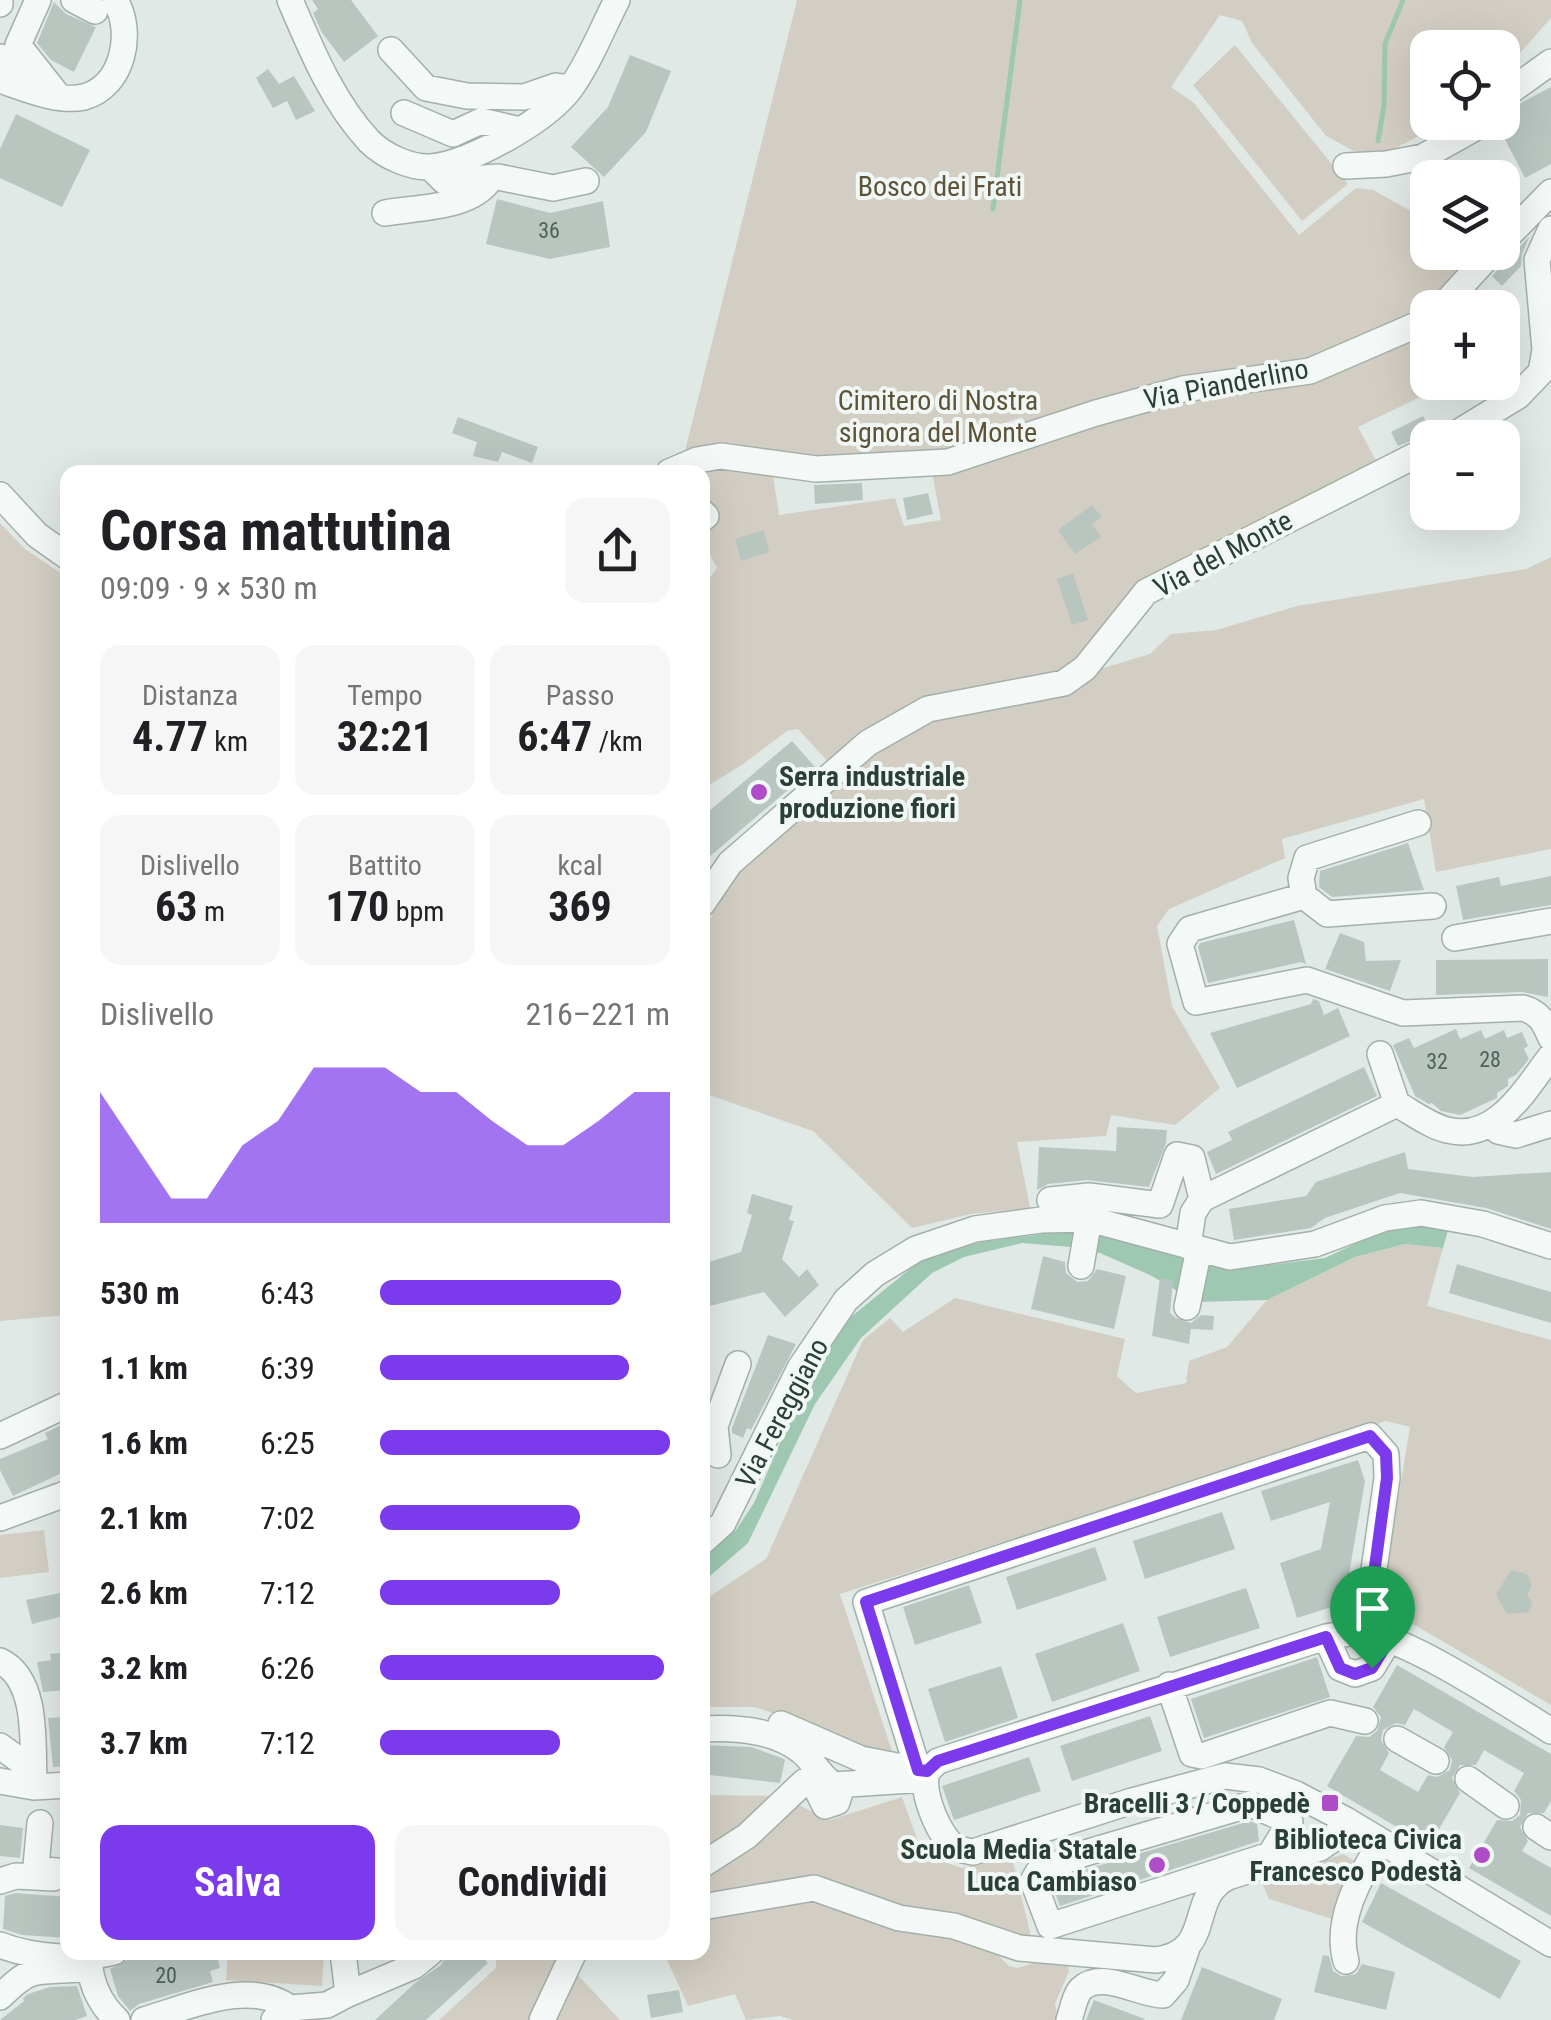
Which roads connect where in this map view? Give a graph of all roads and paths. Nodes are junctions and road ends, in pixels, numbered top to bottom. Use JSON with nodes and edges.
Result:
{"nodes":[{"id":1,"x":38,"y":0,"type":"edge"},
{"id":2,"x":290,"y":0,"type":"edge"},
{"id":3,"x":617,"y":0,"type":"edge"},
{"id":4,"x":95,"y":4,"type":"edge"},
{"id":5,"x":391,"y":50,"type":"dead end"},
{"id":6,"x":0,"y":57,"type":"edge"},
{"id":7,"x":1551,"y":62,"type":"edge"},
{"id":8,"x":38,"y":72,"type":"junction"},
{"id":9,"x":0,"y":80,"type":"edge"},
{"id":10,"x":1520,"y":84,"type":"edge"},
{"id":11,"x":570,"y":88,"type":"junction"},
{"id":12,"x":60,"y":97,"type":"junction"},
{"id":13,"x":404,"y":114,"type":"dead end"},
{"id":14,"x":520,"y":130,"type":"junction"},
{"id":15,"x":1453,"y":140,"type":"edge"},
{"id":16,"x":1346,"y":166,"type":"dead end"},
{"id":17,"x":430,"y":167,"type":"junction"},
{"id":18,"x":492,"y":178,"type":"junction"},
{"id":19,"x":586,"y":182,"type":"dead end"},
{"id":20,"x":1551,"y":192,"type":"edge"},
{"id":21,"x":385,"y":213,"type":"dead end"},
{"id":22,"x":1520,"y":224,"type":"edge"},
{"id":23,"x":1551,"y":229,"type":"edge"},
{"id":24,"x":1476,"y":270,"type":"edge"},
{"id":25,"x":1457,"y":290,"type":"edge"},
{"id":26,"x":1410,"y":328,"type":"edge"},
{"id":27,"x":1479,"y":420,"type":"edge"},
{"id":28,"x":1410,"y":458,"type":"edge"},
{"id":29,"x":686,"y":465,"type":"edge"},
{"id":30,"x":0,"y":495,"type":"edge"},
{"id":31,"x":60,"y":551,"type":"edge"},
{"id":32,"x":1418,"y":823,"type":"dead end"},
{"id":33,"x":710,"y":892,"type":"edge"},
{"id":34,"x":1304,"y":896,"type":"junction"},
{"id":35,"x":1432,"y":906,"type":"dead end"},
{"id":36,"x":1551,"y":921,"type":"edge"},
{"id":37,"x":1455,"y":938,"type":"dead end"},
{"id":38,"x":1551,"y":1038,"type":"edge"},
{"id":39,"x":1380,"y":1054,"type":"dead end"},
{"id":40,"x":1551,"y":1056,"type":"edge"},
{"id":41,"x":1397,"y":1104,"type":"junction"},
{"id":42,"x":1494,"y":1123,"type":"junction"},
{"id":43,"x":1551,"y":1124,"type":"edge"},
{"id":44,"x":1202,"y":1199,"type":"junction"},
{"id":45,"x":1050,"y":1200,"type":"dead end"},
{"id":46,"x":1551,"y":1246,"type":"edge"},
{"id":47,"x":1195,"y":1252,"type":"junction"},
{"id":48,"x":1188,"y":1304,"type":"dead end"},
{"id":49,"x":738,"y":1364,"type":"dead end"},
{"id":50,"x":60,"y":1408,"type":"edge"},
{"id":51,"x":0,"y":1436,"type":"edge"},
{"id":52,"x":760,"y":1446,"type":"junction"},
{"id":53,"x":710,"y":1456,"type":"edge"},
{"id":54,"x":60,"y":1501,"type":"edge"},
{"id":55,"x":0,"y":1518,"type":"edge"},
{"id":56,"x":710,"y":1535,"type":"edge"},
{"id":57,"x":1377,"y":1636,"type":"junction"},
{"id":58,"x":1326,"y":1637,"type":"junction"},
{"id":59,"x":4,"y":1656,"type":"edge"},
{"id":60,"x":1169,"y":1685,"type":"junction"},
{"id":61,"x":710,"y":1715,"type":"edge"},
{"id":62,"x":1365,"y":1721,"type":"dead end"},
{"id":63,"x":710,"y":1728,"type":"edge"},
{"id":64,"x":1551,"y":1731,"type":"edge"},
{"id":65,"x":1397,"y":1739,"type":"dead end"},
{"id":66,"x":0,"y":1746,"type":"edge"},
{"id":67,"x":1436,"y":1761,"type":"dead end"},
{"id":68,"x":924,"y":1773,"type":"junction"},
{"id":69,"x":34,"y":1778,"type":"junction"},
{"id":70,"x":1468,"y":1779,"type":"dead end"},
{"id":71,"x":0,"y":1781,"type":"edge"},
{"id":72,"x":60,"y":1783,"type":"edge"},
{"id":73,"x":842,"y":1786,"type":"junction"},
{"id":74,"x":1506,"y":1806,"type":"dead end"},
{"id":75,"x":1290,"y":1822,"type":"joint"},
{"id":76,"x":40,"y":1823,"type":"dead end"},
{"id":77,"x":1362,"y":1830,"type":"junction"},
{"id":78,"x":1343,"y":1854,"type":"dead end"},
{"id":79,"x":710,"y":1860,"type":"edge"},
{"id":80,"x":60,"y":1873,"type":"edge"},
{"id":81,"x":60,"y":1875,"type":"edge"},
{"id":82,"x":0,"y":1881,"type":"edge"},
{"id":83,"x":710,"y":1906,"type":"edge"},
{"id":84,"x":1551,"y":1944,"type":"edge"},
{"id":85,"x":0,"y":1945,"type":"edge"},
{"id":86,"x":1187,"y":1948,"type":"junction"},
{"id":87,"x":60,"y":1955,"type":"edge"},
{"id":88,"x":95,"y":1960,"type":"edge"},
{"id":89,"x":98,"y":1960,"type":"edge"},
{"id":90,"x":344,"y":1960,"type":"edge"},
{"id":91,"x":421,"y":1960,"type":"edge"},
{"id":92,"x":570,"y":1960,"type":"edge"},
{"id":93,"x":1346,"y":1960,"type":"dead end"},
{"id":94,"x":45,"y":1981,"type":"dead end"},
{"id":95,"x":348,"y":1994,"type":"junction"},
{"id":96,"x":2,"y":1996,"type":"edge"},
{"id":97,"x":282,"y":2014,"type":"edge"},
{"id":98,"x":117,"y":2020,"type":"edge"},
{"id":99,"x":144,"y":2020,"type":"edge"},
{"id":100,"x":542,"y":2020,"type":"edge"},
{"id":101,"x":1069,"y":2020,"type":"edge"}],
"edges":[{"from":1,"to":8,"type":"street"},
{"from":2,"to":17,"type":"street"},
{"from":3,"to":11,"type":"street"},
{"from":4,"to":12,"type":"street"},
{"from":5,"to":11,"type":"street"},
{"from":6,"to":8,"type":"street"},
{"from":7,"to":10,"type":"street"},
{"from":8,"to":12,"type":"street"},
{"from":9,"to":12,"type":"street"},
{"from":11,"to":14,"type":"street"},
{"from":13,"to":14,"type":"street"},
{"from":14,"to":17,"type":"street"},
{"from":15,"to":16,"type":"street"},
{"from":17,"to":18,"type":"street"},
{"from":18,"to":19,"type":"street"},
{"from":18,"to":21,"type":"street"},
{"from":20,"to":22,"type":"street"},
{"from":23,"to":27,"type":"street"},
{"from":24,"to":25,"type":"street"},
{"from":26,"to":29,"type":"street","name":"Via Pianderlino"},
{"from":28,"to":33,"type":"street","name":"Via del Monte"},
{"from":30,"to":31,"type":"street"},
{"from":32,"to":34,"type":"street"},
{"from":34,"to":35,"type":"street"},
{"from":34,"to":38,"type":"street"},
{"from":36,"to":37,"type":"street"},
{"from":39,"to":41,"type":"street"},
{"from":40,"to":42,"type":"street"},
{"from":41,"to":42,"type":"street"},
{"from":41,"to":44,"type":"street"},
{"from":42,"to":43,"type":"street"},
{"from":44,"to":45,"type":"street"},
{"from":44,"to":47,"type":"street"},
{"from":46,"to":47,"type":"street","name":"Via Fereggiano"},
{"from":47,"to":48,"type":"street"},
{"from":47,"to":52,"type":"street","name":"Via Fereggiano"},
{"from":49,"to":53,"type":"street"},
{"from":50,"to":51,"type":"street"},
{"from":52,"to":53,"type":"street"},
{"from":52,"to":56,"type":"street","name":"Via Fereggiano"},
{"from":54,"to":55,"type":"street"},
{"from":57,"to":58,"type":"street"},
{"from":57,"to":58,"type":"street"},
{"from":57,"to":64,"type":"street"},
{"from":57,"to":68,"type":"street"},
{"from":58,"to":60,"type":"street"},
{"from":59,"to":69,"type":"street"},
{"from":60,"to":62,"type":"street"},
{"from":60,"to":68,"type":"street"},
{"from":61,"to":68,"type":"street"},
{"from":63,"to":73,"type":"street"},
{"from":65,"to":67,"type":"street"},
{"from":66,"to":69,"type":"street"},
{"from":68,"to":73,"type":"street"},
{"from":68,"to":77,"type":"street"},
{"from":69,"to":71,"type":"street"},
{"from":69,"to":72,"type":"street"},
{"from":70,"to":74,"type":"street"},
{"from":73,"to":79,"type":"street"},
{"from":75,"to":75,"type":"street"},
{"from":76,"to":80,"type":"street"},
{"from":77,"to":78,"type":"street"},
{"from":77,"to":84,"type":"street"},
{"from":77,"to":86,"type":"street"},
{"from":77,"to":93,"type":"street"},
{"from":81,"to":82,"type":"street"},
{"from":83,"to":86,"type":"street"},
{"from":85,"to":87,"type":"street"},
{"from":86,"to":101,"type":"street"},
{"from":88,"to":96,"type":"street"},
{"from":89,"to":98,"type":"street"},
{"from":90,"to":95,"type":"street"},
{"from":91,"to":95,"type":"street"},
{"from":92,"to":100,"type":"street"},
{"from":94,"to":96,"type":"street"},
{"from":95,"to":97,"type":"street"},
{"from":97,"to":99,"type":"street"}]}
